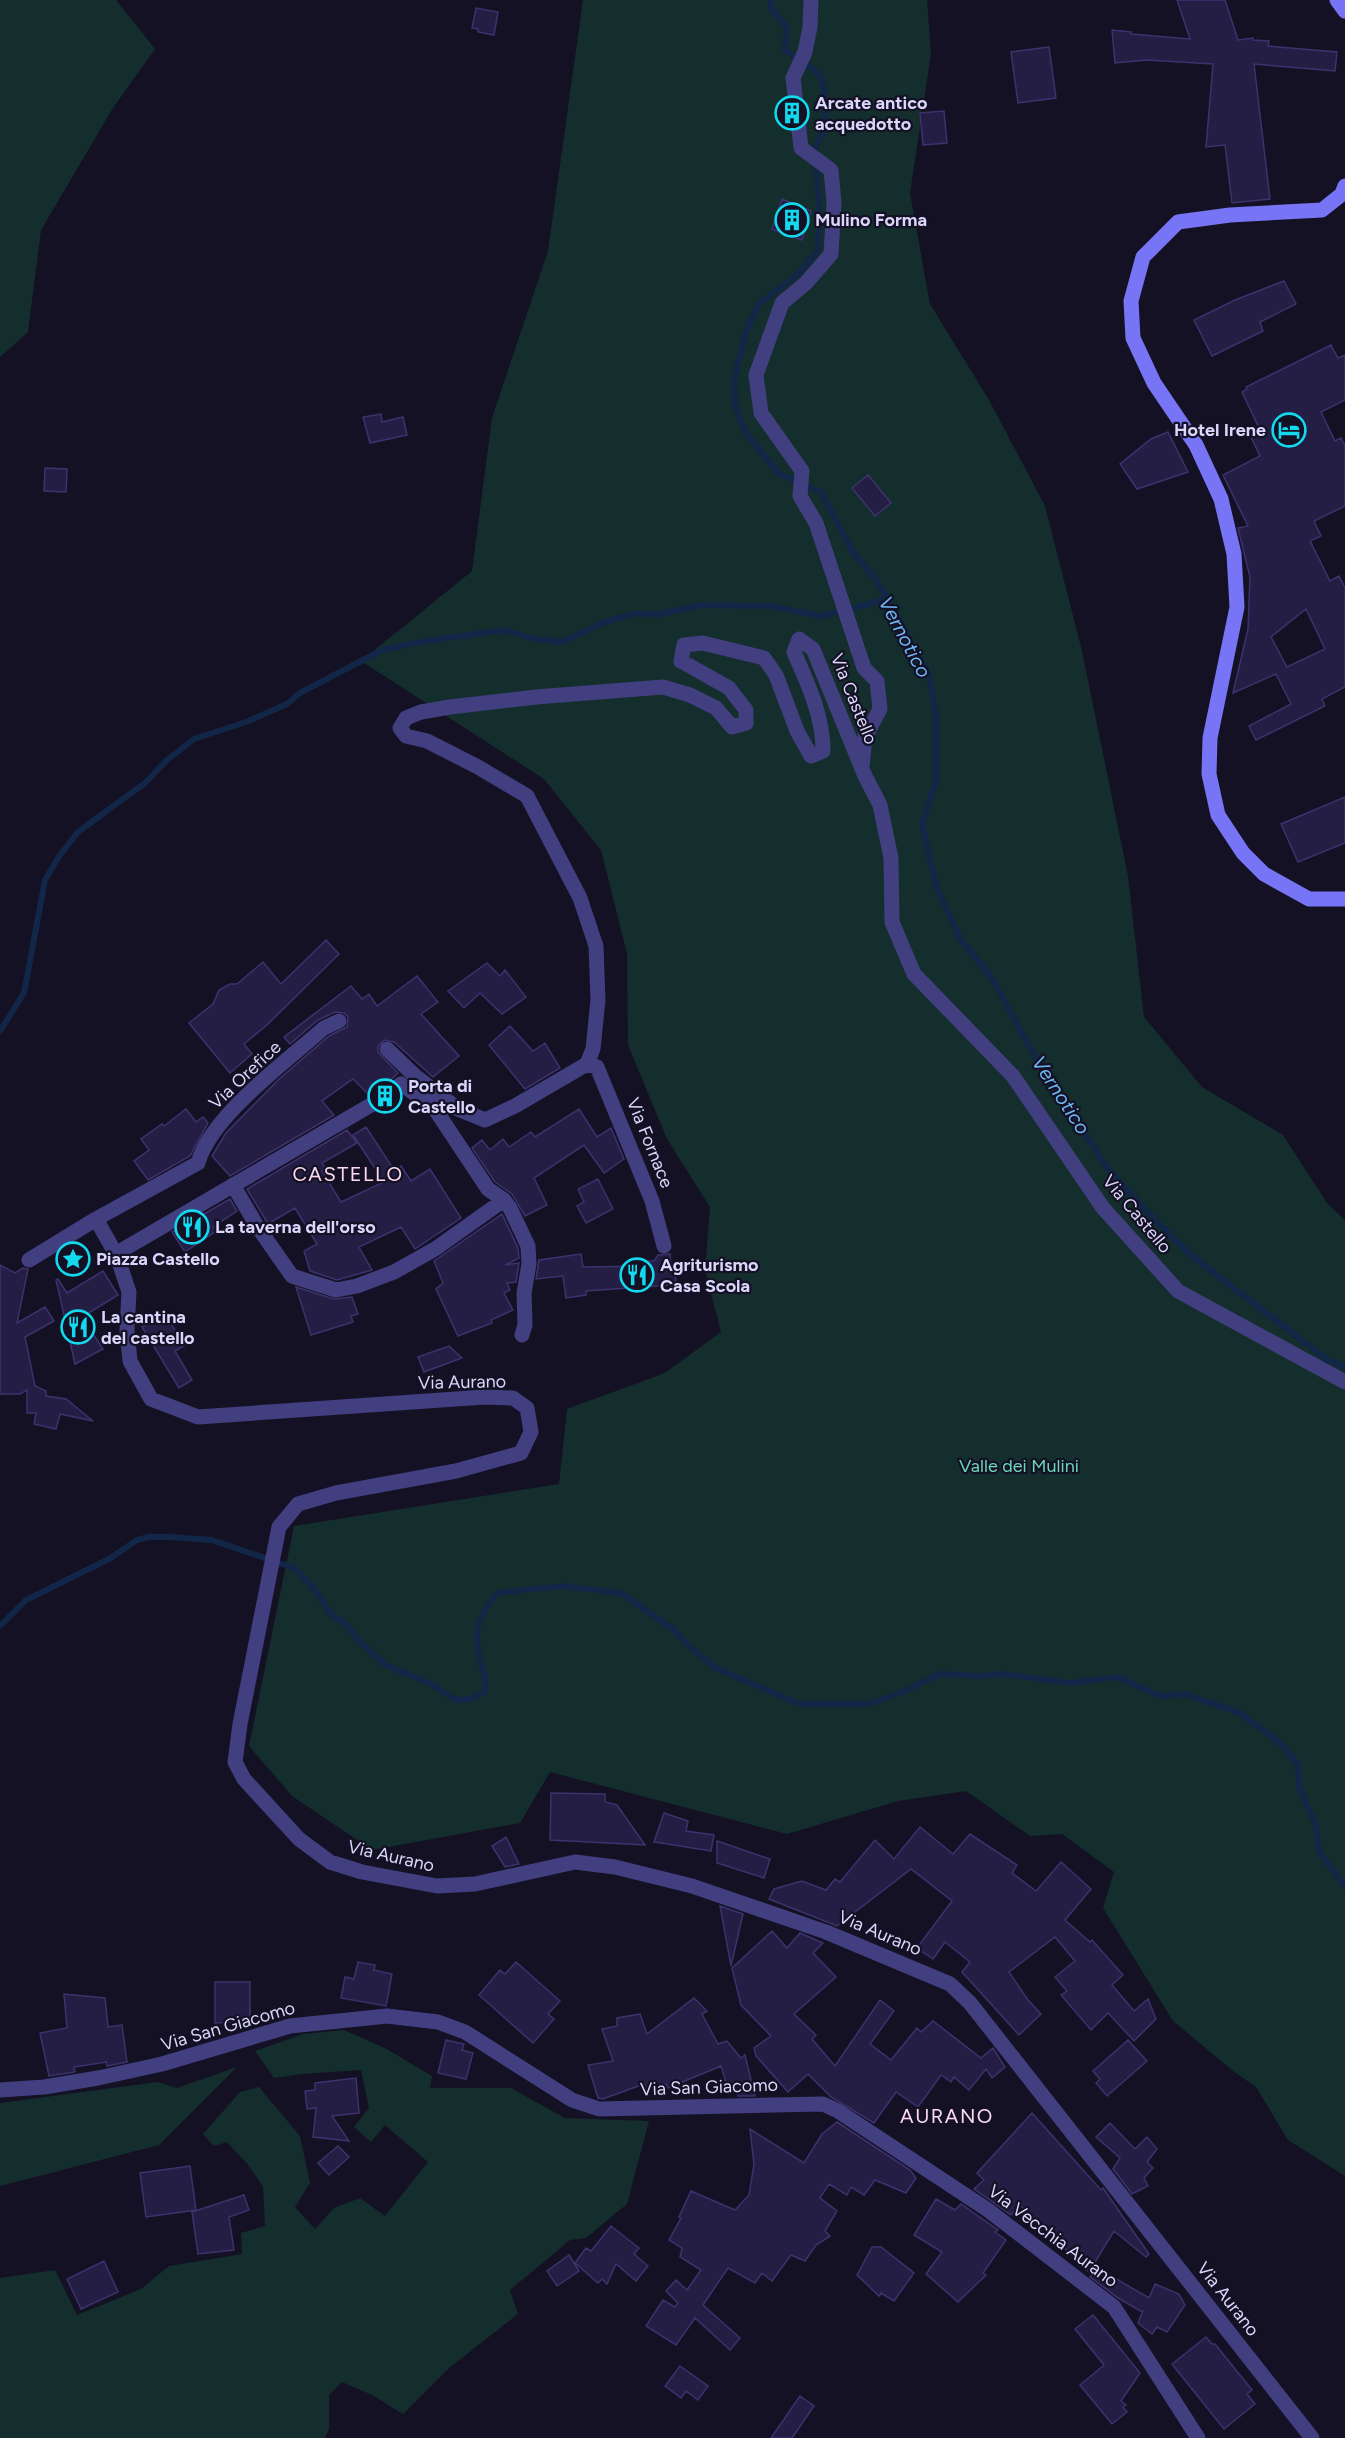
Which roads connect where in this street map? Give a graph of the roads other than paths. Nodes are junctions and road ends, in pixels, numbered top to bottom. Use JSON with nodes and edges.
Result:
{"nodes":[{"id":1,"x":811,"y":0,"type":"edge"},
{"id":2,"x":1336,"y":0,"type":"edge"},
{"id":3,"x":1345,"y":11,"type":"edge"},
{"id":4,"x":1345,"y":186,"type":"edge"},
{"id":5,"x":862,"y":769,"type":"junction"},
{"id":6,"x":1345,"y":899,"type":"edge"},
{"id":7,"x":339,"y":1021,"type":"dead end"},
{"id":8,"x":387,"y":1049,"type":"dead end"},
{"id":9,"x":587,"y":1064,"type":"junction"},
{"id":10,"x":393,"y":1090,"type":"dead end"},
{"id":11,"x":429,"y":1100,"type":"junction"},
{"id":12,"x":376,"y":1101,"type":"dead end"},
{"id":13,"x":447,"y":1101,"type":"junction"},
{"id":14,"x":233,"y":1185,"type":"junction"},
{"id":15,"x":504,"y":1200,"type":"junction"},
{"id":16,"x":96,"y":1219,"type":"junction"},
{"id":17,"x":664,"y":1246,"type":"dead end"},
{"id":18,"x":117,"y":1256,"type":"junction"},
{"id":19,"x":29,"y":1260,"type":"dead end"},
{"id":20,"x":522,"y":1335,"type":"dead end"},
{"id":21,"x":1345,"y":1382,"type":"edge"},
{"id":22,"x":0,"y":2090,"type":"edge"},
{"id":23,"x":840,"y":2110,"type":"joint"},
{"id":24,"x":1198,"y":2438,"type":"edge"},
{"id":25,"x":1312,"y":2438,"type":"edge"}],
"edges":[{"from":1,"to":5,"type":"street"},
{"from":2,"to":3,"type":"main road"},
{"from":4,"to":6,"type":"main road"},
{"from":5,"to":9,"type":"street","name":"Via Castello"},
{"from":5,"to":21,"type":"street","name":"Via Castello"},
{"from":7,"to":16,"type":"street","name":"Via Orefice"},
{"from":8,"to":13,"type":"street"},
{"from":9,"to":13,"type":"street"},
{"from":9,"to":17,"type":"street","name":"Via Fornace"},
{"from":10,"to":11,"type":"street"},
{"from":11,"to":13,"type":"street"},
{"from":11,"to":15,"type":"street"},
{"from":12,"to":14,"type":"street"},
{"from":14,"to":15,"type":"street"},
{"from":14,"to":18,"type":"street"},
{"from":15,"to":20,"type":"street"},
{"from":16,"to":18,"type":"street"},
{"from":16,"to":19,"type":"street","name":"Via Orefice"},
{"from":18,"to":25,"type":"street","name":"Via Aurano"},
{"from":22,"to":23,"type":"street","name":"Via San Giacomo"},
{"from":23,"to":24,"type":"street","name":"Via Vecchia Aurano"}]}
